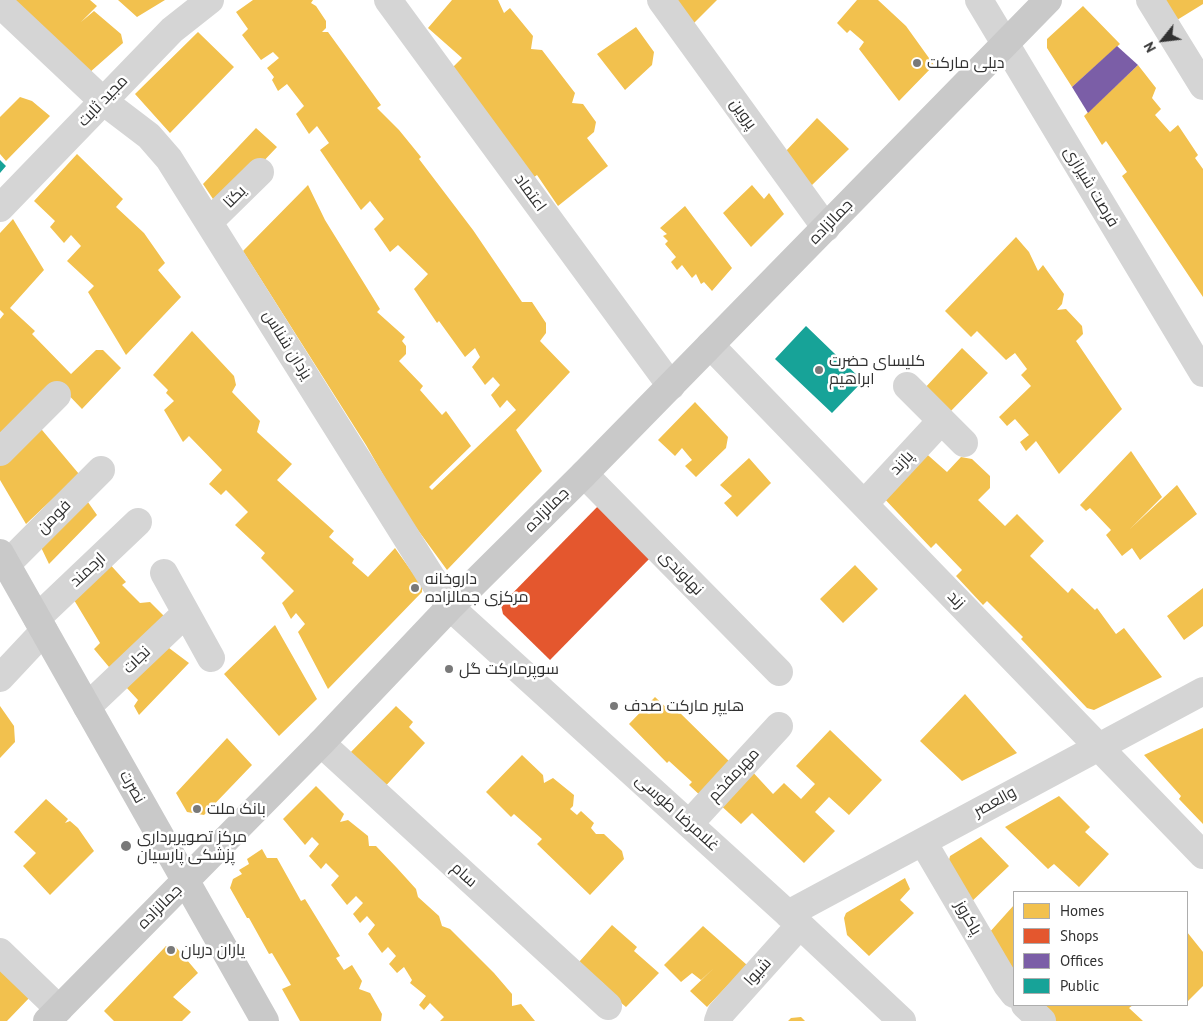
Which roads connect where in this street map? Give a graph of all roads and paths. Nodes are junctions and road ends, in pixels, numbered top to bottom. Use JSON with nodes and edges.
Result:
{"nodes":[{"id":1,"x":210,"y":0,"type":"edge"},
{"id":2,"x":388,"y":0,"type":"edge"},
{"id":3,"x":661,"y":0,"type":"edge"},
{"id":4,"x":979,"y":0,"type":"edge"},
{"id":5,"x":1048,"y":0,"type":"edge"},
{"id":6,"x":1150,"y":0,"type":"edge"},
{"id":7,"x":0,"y":4,"type":"edge"},
{"id":8,"x":1005,"y":44,"type":"junction"},
{"id":9,"x":1203,"y":86,"type":"edge"},
{"id":10,"x":103,"y":102,"type":"junction"},
{"id":11,"x":260,"y":172,"type":"dead end"},
{"id":12,"x":0,"y":208,"type":"edge"},
{"id":13,"x":210,"y":221,"type":"junction"},
{"id":14,"x":826,"y":228,"type":"junction"},
{"id":15,"x":710,"y":346,"type":"junction"},
{"id":16,"x":1203,"y":373,"type":"edge"},
{"id":17,"x":671,"y":386,"type":"junction"},
{"id":18,"x":907,"y":386,"type":"dead end"},
{"id":19,"x":57,"y":395,"type":"dead end"},
{"id":20,"x":941,"y":421,"type":"junction"},
{"id":21,"x":964,"y":443,"type":"dead end"},
{"id":22,"x":0,"y":452,"type":"edge"},
{"id":23,"x":101,"y":470,"type":"dead end"},
{"id":24,"x":584,"y":474,"type":"junction"},
{"id":25,"x":864,"y":504,"type":"junction"},
{"id":26,"x":138,"y":522,"type":"dead end"},
{"id":27,"x":3,"y":558,"type":"edge"},
{"id":28,"x":164,"y":573,"type":"dead end"},
{"id":29,"x":450,"y":607,"type":"junction"},
{"id":30,"x":186,"y":613,"type":"junction"},
{"id":31,"x":40,"y":624,"type":"junction"},
{"id":32,"x":211,"y":658,"type":"dead end"},
{"id":33,"x":779,"y":672,"type":"dead end"},
{"id":34,"x":0,"y":678,"type":"edge"},
{"id":35,"x":1203,"y":691,"type":"edge"},
{"id":36,"x":87,"y":707,"type":"junction"},
{"id":37,"x":779,"y":726,"type":"dead end"},
{"id":38,"x":320,"y":743,"type":"junction"},
{"id":39,"x":1098,"y":746,"type":"junction"},
{"id":40,"x":689,"y":824,"type":"junction"},
{"id":41,"x":923,"y":842,"type":"junction"},
{"id":42,"x":1203,"y":854,"type":"edge"},
{"id":43,"x":186,"y":881,"type":"junction"},
{"id":44,"x":794,"y":920,"type":"junction"},
{"id":45,"x":0,"y":952,"type":"edge"},
{"id":46,"x":1013,"y":992,"type":"edge"},
{"id":47,"x":608,"y":1006,"type":"dead end"},
{"id":48,"x":1027,"y":1006,"type":"edge"},
{"id":49,"x":53,"y":1015,"type":"edge"},
{"id":50,"x":265,"y":1021,"type":"edge"},
{"id":51,"x":718,"y":1021,"type":"edge"},
{"id":52,"x":902,"y":1021,"type":"edge"},
{"id":53,"x":1042,"y":1021,"type":"edge"}],
"edges":[{"from":1,"to":10,"type":"street","name":"مجید ثابت"},
{"from":2,"to":17,"type":"street","name":"اعتماد"},
{"from":3,"to":14,"type":"street","name":"پروین"},
{"from":4,"to":8,"type":"street","name":"فرصت شیرازی"},
{"from":5,"to":8,"type":"main road","name":"جمالزاده"},
{"from":6,"to":9,"type":"street"},
{"from":7,"to":10,"type":"street","name":"یزدان شناس"},
{"from":8,"to":14,"type":"main road","name":"جمالزاده"},
{"from":8,"to":16,"type":"street","name":"فرصت شیرازی"},
{"from":10,"to":12,"type":"street","name":"مجید ثابت"},
{"from":10,"to":13,"type":"street","name":"یزدان شناس"},
{"from":11,"to":13,"type":"street","name":"یکتا"},
{"from":13,"to":29,"type":"street","name":"یزدان شناس"},
{"from":14,"to":15,"type":"main road","name":"جمالزاده"},
{"from":15,"to":17,"type":"main road","name":"جمالزاده"},
{"from":15,"to":25,"type":"street","name":"زند"},
{"from":17,"to":24,"type":"main road","name":"جمالزاده"},
{"from":18,"to":20,"type":"street"},
{"from":19,"to":22,"type":"street"},
{"from":20,"to":21,"type":"street"},
{"from":20,"to":25,"type":"street","name":"پازند"},
{"from":23,"to":27,"type":"street","name":"فومن"},
{"from":24,"to":29,"type":"main road","name":"جمالزاده"},
{"from":24,"to":33,"type":"street","name":"نهاوندی"},
{"from":25,"to":39,"type":"street","name":"زند"},
{"from":26,"to":31,"type":"street","name":"ارجمند"},
{"from":27,"to":31,"type":"main road","name":"نصرت"},
{"from":28,"to":30,"type":"street"},
{"from":29,"to":38,"type":"main road","name":"جمالزاده"},
{"from":29,"to":40,"type":"street","name":"غلامرضا طوسی"},
{"from":30,"to":32,"type":"street"},
{"from":30,"to":36,"type":"street","name":"نجات"},
{"from":31,"to":34,"type":"street","name":"ارجمند"},
{"from":31,"to":36,"type":"main road","name":"نصرت"},
{"from":35,"to":39,"type":"street","name":"والعصر"},
{"from":36,"to":43,"type":"main road","name":"نصرت"},
{"from":37,"to":40,"type":"street","name":"مهرمفخم"},
{"from":38,"to":43,"type":"main road","name":"جمالزاده"},
{"from":38,"to":47,"type":"street","name":"سام"},
{"from":39,"to":41,"type":"street","name":"والعصر"},
{"from":39,"to":42,"type":"street","name":"زند"},
{"from":40,"to":44,"type":"street","name":"غلامرضا طوسی"},
{"from":41,"to":44,"type":"street","name":"والعصر"},
{"from":41,"to":46,"type":"street","name":"پاکروز"},
{"from":43,"to":49,"type":"main road","name":"جمالزاده"},
{"from":43,"to":50,"type":"main road","name":"نصرت"},
{"from":44,"to":51,"type":"street","name":"شیوا"},
{"from":44,"to":52,"type":"street","name":"غلامرضا طوسی"},
{"from":45,"to":49,"type":"street"},
{"from":48,"to":53,"type":"street"}]}
